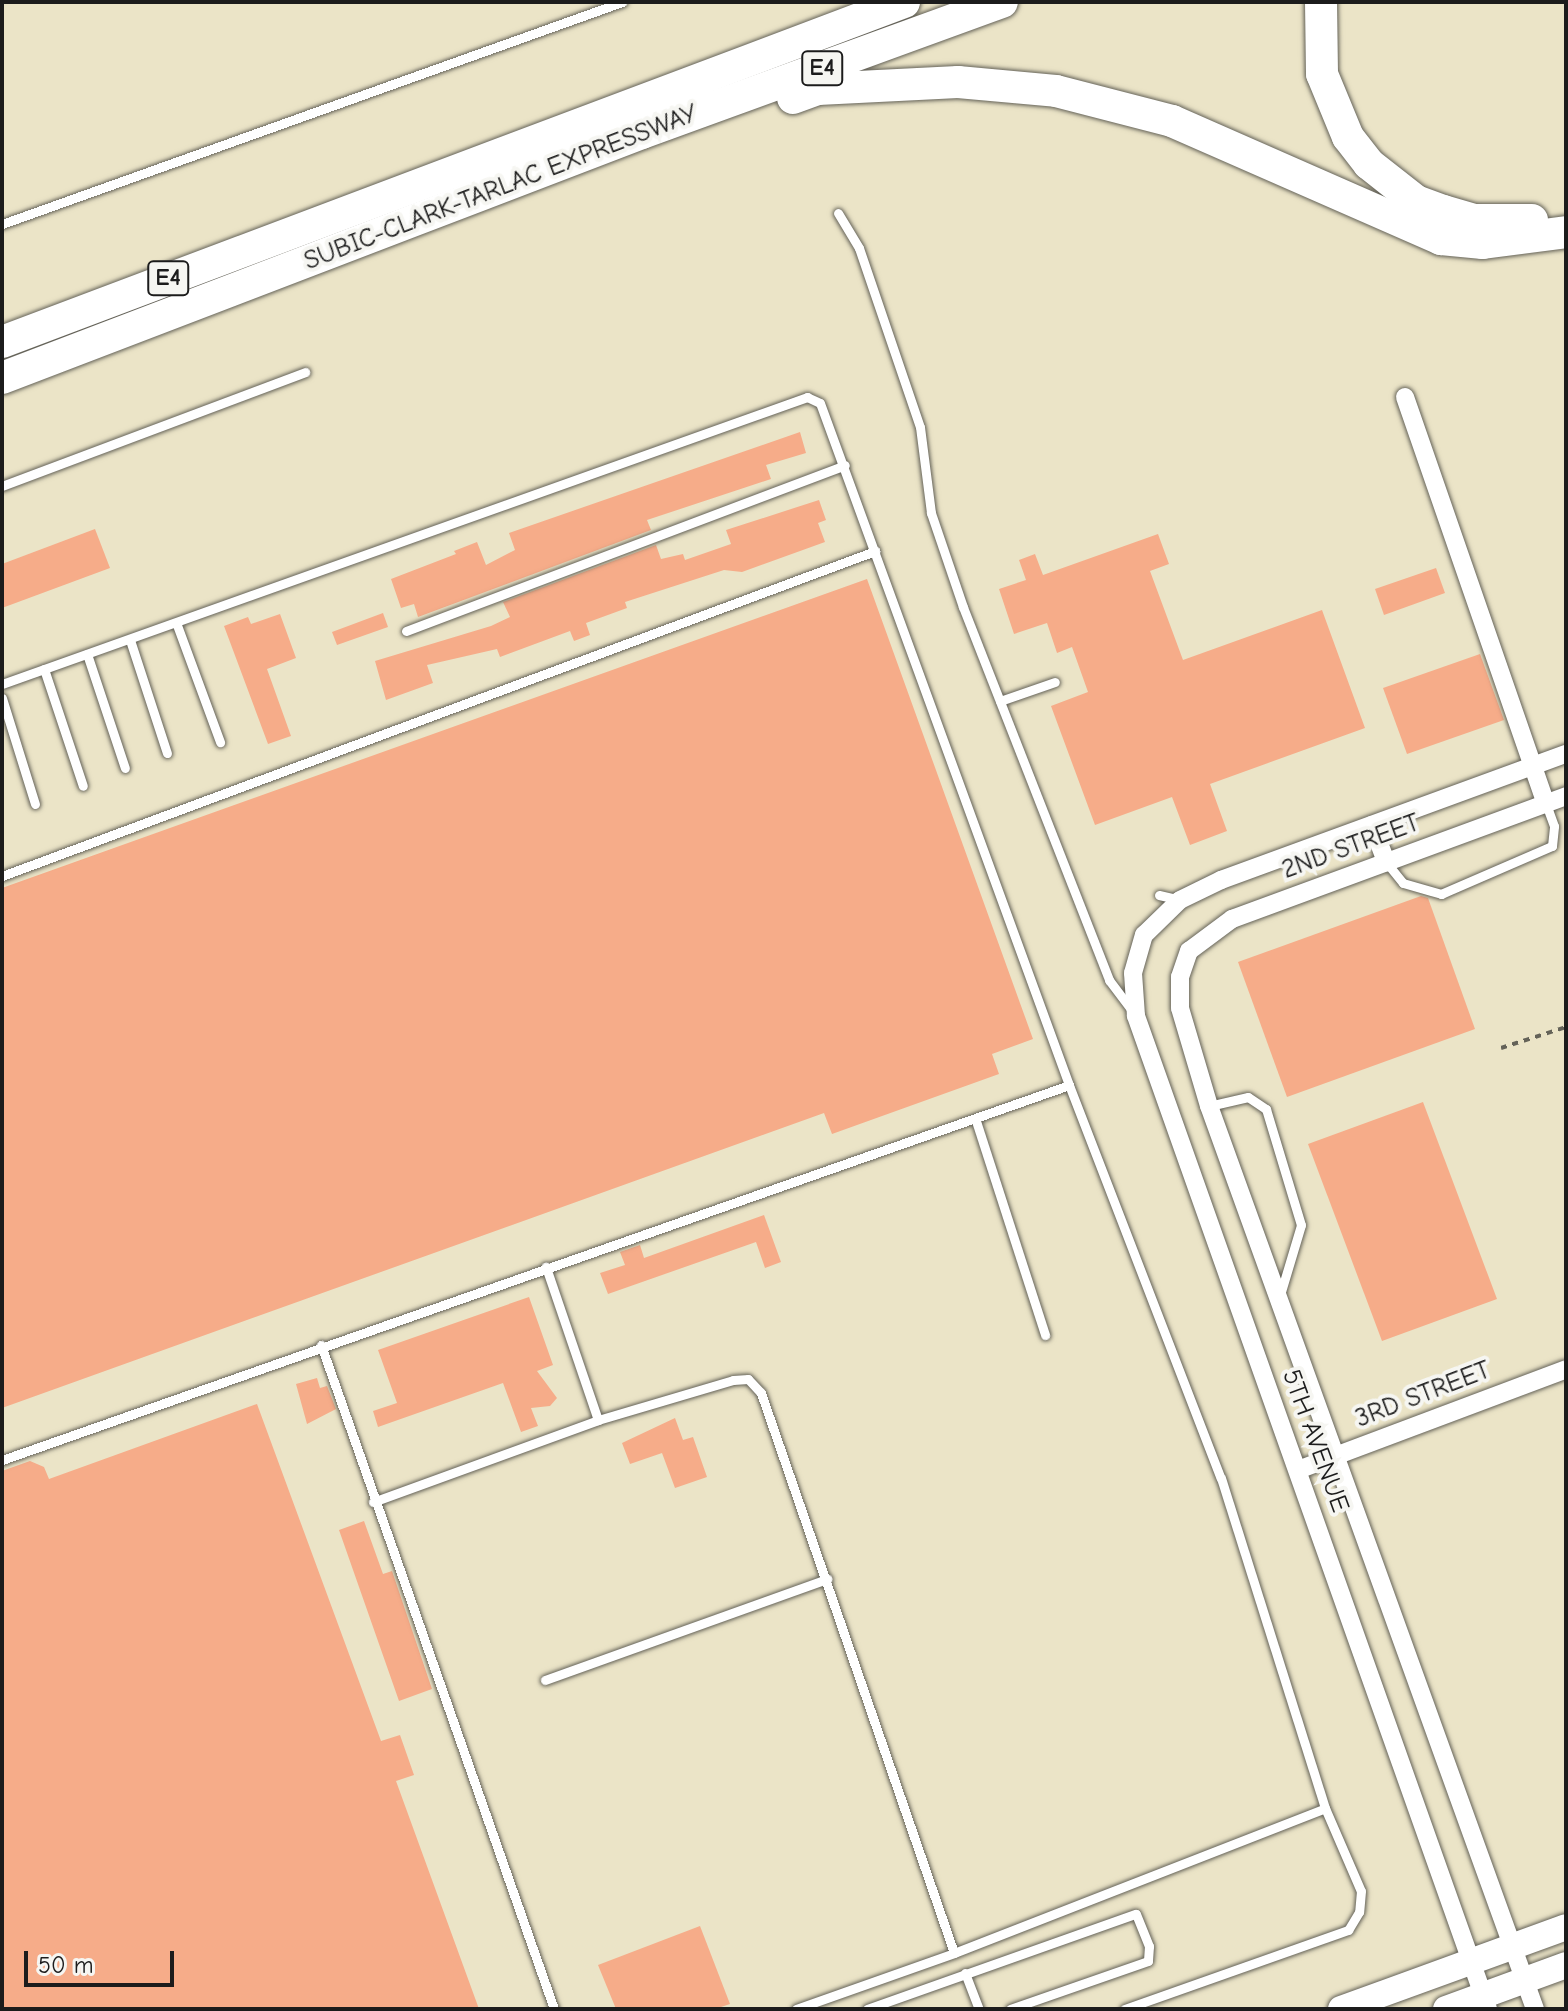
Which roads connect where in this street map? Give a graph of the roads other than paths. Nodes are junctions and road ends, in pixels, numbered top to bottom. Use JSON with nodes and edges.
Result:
{"nodes":[{"id":1,"x":622,"y":2,"type":"edge"},
{"id":2,"x":857,"y":2,"type":"edge"},
{"id":3,"x":904,"y":2,"type":"edge"},
{"id":4,"x":1002,"y":2,"type":"edge"},
{"id":5,"x":1321,"y":2,"type":"edge"},
{"id":6,"x":626,"y":104,"type":"junction"},
{"id":7,"x":642,"y":133,"type":"junction"},
{"id":8,"x":1566,"y":212,"type":"edge"},
{"id":9,"x":838,"y":213,"type":"dead end"},
{"id":10,"x":2,"y":224,"type":"edge"},
{"id":11,"x":1566,"y":232,"type":"edge"},
{"id":12,"x":2,"y":342,"type":"edge"},
{"id":13,"x":305,"y":372,"type":"dead end"},
{"id":14,"x":2,"y":378,"type":"edge"},
{"id":15,"x":1405,"y":397,"type":"dead end"},
{"id":16,"x":845,"y":465,"type":"junction"},
{"id":17,"x":2,"y":486,"type":"edge"},
{"id":18,"x":875,"y":551,"type":"junction"},
{"id":19,"x":177,"y":625,"type":"junction"},
{"id":20,"x":406,"y":631,"type":"dead end"},
{"id":21,"x":130,"y":640,"type":"junction"},
{"id":22,"x":87,"y":654,"type":"junction"},
{"id":23,"x":44,"y":669,"type":"junction"},
{"id":24,"x":1055,"y":682,"type":"dead end"},
{"id":25,"x":2,"y":684,"type":"edge"},
{"id":26,"x":2,"y":698,"type":"edge"},
{"id":27,"x":1000,"y":701,"type":"junction"},
{"id":28,"x":220,"y":742,"type":"dead end"},
{"id":29,"x":167,"y":753,"type":"dead end"},
{"id":30,"x":1566,"y":754,"type":"edge"},
{"id":31,"x":1533,"y":767,"type":"junction"},
{"id":32,"x":125,"y":768,"type":"dead end"},
{"id":33,"x":83,"y":786,"type":"dead end"},
{"id":34,"x":1566,"y":796,"type":"edge"},
{"id":35,"x":35,"y":804,"type":"dead end"},
{"id":36,"x":1546,"y":804,"type":"junction"},
{"id":37,"x":1372,"y":825,"type":"junction"},
{"id":38,"x":1386,"y":862,"type":"junction"},
{"id":39,"x":2,"y":876,"type":"edge"},
{"id":40,"x":1159,"y":895,"type":"dead end"},
{"id":41,"x":1180,"y":900,"type":"junction"},
{"id":42,"x":1180,"y":977,"type":"joint"},
{"id":43,"x":1136,"y":1016,"type":"junction"},
{"id":44,"x":1069,"y":1085,"type":"junction"},
{"id":45,"x":1209,"y":1106,"type":"junction"},
{"id":46,"x":976,"y":1121,"type":"junction"},
{"id":47,"x":546,"y":1267,"type":"junction"},
{"id":48,"x":1278,"y":1299,"type":"junction"},
{"id":49,"x":1045,"y":1335,"type":"dead end"},
{"id":50,"x":321,"y":1345,"type":"junction"},
{"id":51,"x":1566,"y":1369,"type":"edge"},
{"id":52,"x":598,"y":1420,"type":"junction"},
{"id":53,"x":1335,"y":1456,"type":"junction"},
{"id":54,"x":2,"y":1460,"type":"edge"},
{"id":55,"x":1298,"y":1470,"type":"junction"},
{"id":56,"x":373,"y":1502,"type":"junction"},
{"id":57,"x":827,"y":1579,"type":"junction"},
{"id":58,"x":545,"y":1680,"type":"dead end"},
{"id":59,"x":1325,"y":1808,"type":"junction"},
{"id":60,"x":1566,"y":1927,"type":"edge"},
{"id":61,"x":1512,"y":1947,"type":"junction"},
{"id":62,"x":954,"y":1953,"type":"junction"},
{"id":63,"x":1472,"y":1962,"type":"junction"},
{"id":64,"x":1566,"y":1965,"type":"edge"},
{"id":65,"x":965,"y":1973,"type":"junction"},
{"id":66,"x":1524,"y":1980,"type":"junction"},
{"id":67,"x":1485,"y":2002,"type":"edge"},
{"id":68,"x":554,"y":2009,"type":"edge"},
{"id":69,"x":796,"y":2009,"type":"edge"},
{"id":70,"x":867,"y":2009,"type":"edge"},
{"id":71,"x":979,"y":2009,"type":"edge"},
{"id":72,"x":1010,"y":2009,"type":"edge"},
{"id":73,"x":1125,"y":2009,"type":"edge"},
{"id":74,"x":1341,"y":2009,"type":"edge"},
{"id":75,"x":1446,"y":2009,"type":"edge"},
{"id":76,"x":1535,"y":2009,"type":"edge"}],
"edges":[{"from":1,"to":10,"type":"lane"},
{"from":2,"to":6,"type":"highway"},
{"from":3,"to":6,"type":"highway","name":"SUBIC-CLARK-TARLAC EXPRESSWAY","number":"E4"},
{"from":4,"to":7,"type":"highway","name":"SUBIC-CLARK-TARLAC EXPRESSWAY","number":"E4"},
{"from":5,"to":8,"type":"highway"},
{"from":6,"to":12,"type":"highway","name":"SUBIC-CLARK-TARLAC EXPRESSWAY","number":"E4"},
{"from":7,"to":11,"type":"highway"},
{"from":7,"to":14,"type":"highway","name":"SUBIC-CLARK-TARLAC EXPRESSWAY","number":"E4"},
{"from":9,"to":27,"type":"lane"},
{"from":13,"to":17,"type":"lane"},
{"from":15,"to":31,"type":"street"},
{"from":16,"to":18,"type":"lane"},
{"from":16,"to":19,"type":"lane"},
{"from":16,"to":20,"type":"lane"},
{"from":18,"to":39,"type":"lane"},
{"from":18,"to":44,"type":"lane"},
{"from":19,"to":21,"type":"lane"},
{"from":19,"to":28,"type":"lane"},
{"from":21,"to":22,"type":"lane"},
{"from":21,"to":29,"type":"lane"},
{"from":22,"to":23,"type":"lane"},
{"from":22,"to":32,"type":"lane"},
{"from":23,"to":25,"type":"lane"},
{"from":23,"to":33,"type":"lane"},
{"from":24,"to":27,"type":"lane"},
{"from":26,"to":35,"type":"lane"},
{"from":27,"to":43,"type":"lane"},
{"from":30,"to":31,"type":"street","name":"2ND STREET"},
{"from":31,"to":36,"type":"street"},
{"from":31,"to":37,"type":"street","name":"2ND STREET"},
{"from":34,"to":36,"type":"street","name":"2ND STREET"},
{"from":36,"to":38,"type":"street","name":"2ND STREET"},
{"from":36,"to":38,"type":"lane"},
{"from":37,"to":38,"type":"street"},
{"from":37,"to":41,"type":"street","name":"2ND STREET"},
{"from":38,"to":42,"type":"street","name":"2ND STREET"},
{"from":40,"to":41,"type":"lane"},
{"from":41,"to":43,"type":"street","name":"5TH AVENUE"},
{"from":42,"to":45,"type":"street","name":"5TH AVENUE"},
{"from":43,"to":55,"type":"street","name":"5TH AVENUE"},
{"from":44,"to":46,"type":"lane"},
{"from":44,"to":59,"type":"lane"},
{"from":45,"to":48,"type":"street","name":"5TH AVENUE"},
{"from":45,"to":48,"type":"lane"},
{"from":46,"to":47,"type":"lane"},
{"from":46,"to":49,"type":"lane"},
{"from":47,"to":50,"type":"lane"},
{"from":47,"to":52,"type":"lane"},
{"from":48,"to":53,"type":"street","name":"5TH AVENUE"},
{"from":50,"to":54,"type":"lane"},
{"from":50,"to":56,"type":"lane"},
{"from":51,"to":53,"type":"street","name":"3RD STREET"},
{"from":52,"to":56,"type":"lane"},
{"from":52,"to":57,"type":"lane"},
{"from":53,"to":55,"type":"street","name":"3RD STREET"},
{"from":53,"to":61,"type":"street","name":"5TH AVENUE"},
{"from":55,"to":63,"type":"street","name":"5TH AVENUE"},
{"from":56,"to":68,"type":"lane"},
{"from":57,"to":58,"type":"lane"},
{"from":57,"to":62,"type":"lane"},
{"from":59,"to":62,"type":"lane"},
{"from":59,"to":73,"type":"lane"},
{"from":60,"to":61,"type":"main road"},
{"from":61,"to":63,"type":"main road"},
{"from":61,"to":66,"type":"street","name":"5TH AVENUE"},
{"from":62,"to":69,"type":"lane"},
{"from":63,"to":67,"type":"street","name":"5TH AVENUE"},
{"from":63,"to":74,"type":"main road"},
{"from":64,"to":66,"type":"main road"},
{"from":65,"to":70,"type":"lane"},
{"from":65,"to":71,"type":"lane"},
{"from":65,"to":72,"type":"lane"},
{"from":66,"to":67,"type":"main road"},
{"from":66,"to":76,"type":"street","name":"5TH AVENUE"},
{"from":67,"to":75,"type":"main road"}]}
